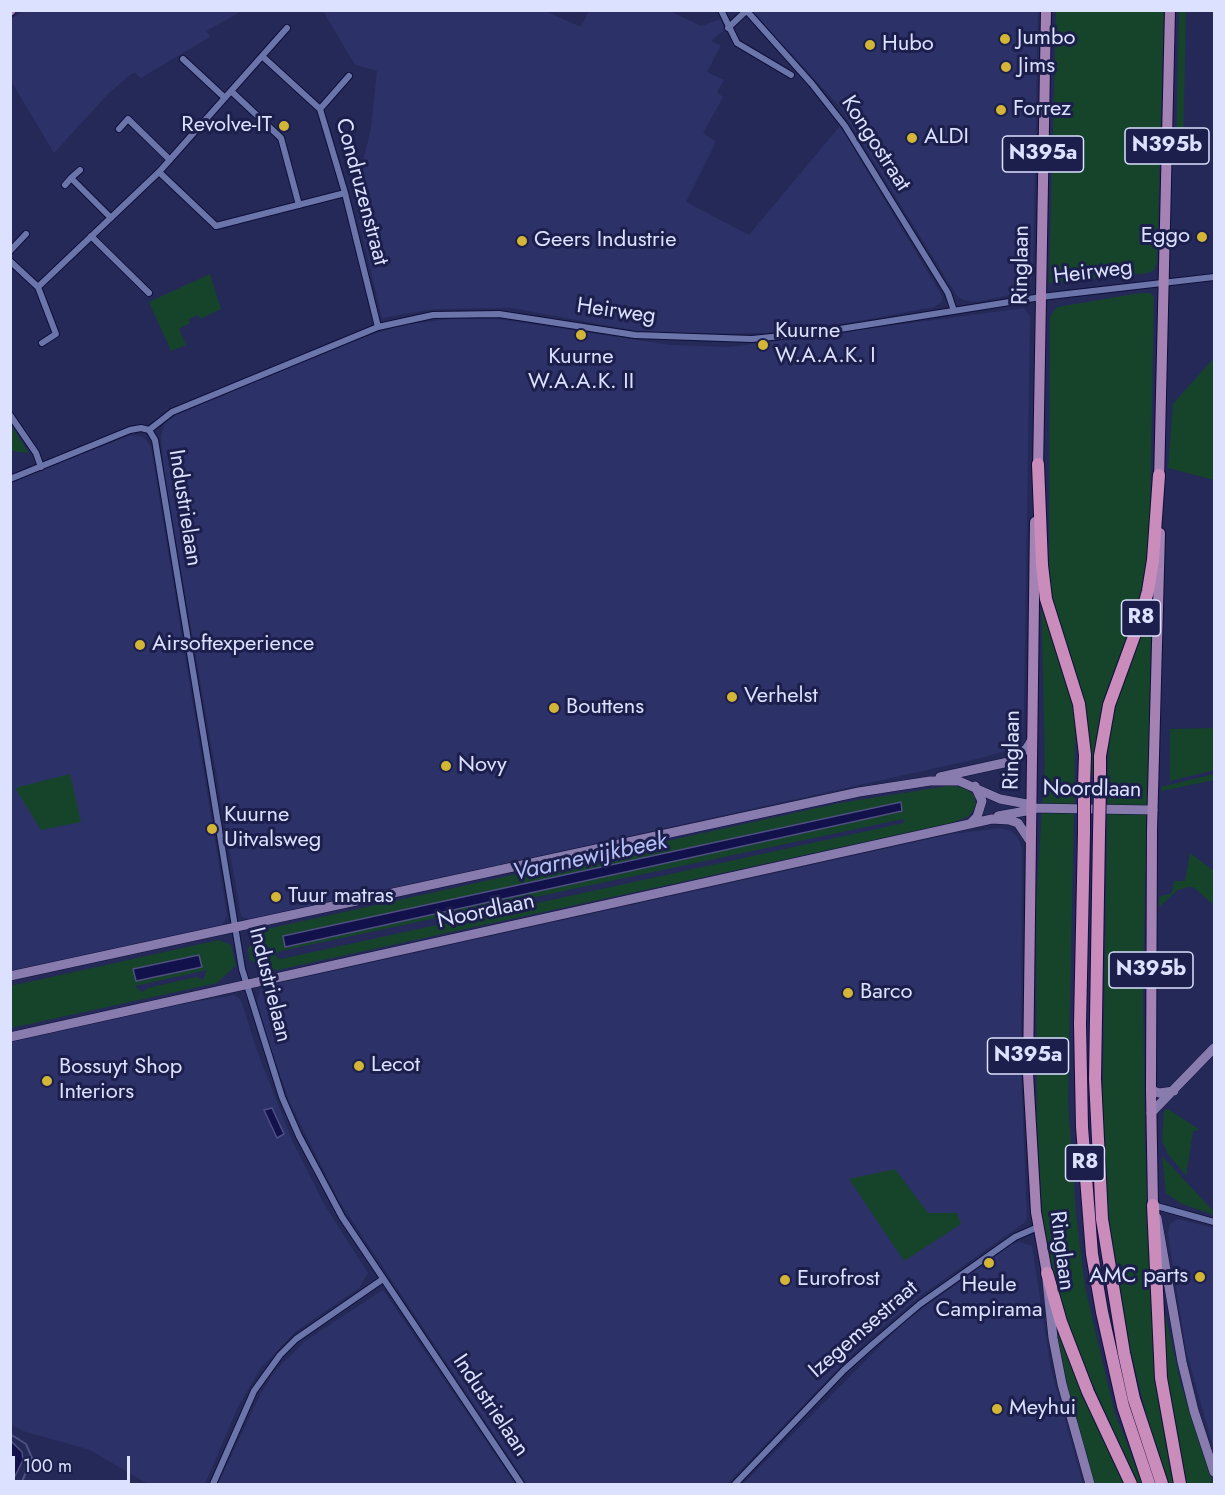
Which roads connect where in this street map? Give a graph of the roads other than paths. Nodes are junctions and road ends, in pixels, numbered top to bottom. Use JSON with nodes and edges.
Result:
{"nodes":[{"id":1,"x":721,"y":10,"type":"edge"},
{"id":2,"x":1046,"y":10,"type":"edge"},
{"id":3,"x":1170,"y":10,"type":"edge"},
{"id":4,"x":746,"y":11,"type":"edge"},
{"id":5,"x":287,"y":27,"type":"dead end"},
{"id":6,"x":728,"y":28,"type":"junction"},
{"id":7,"x":262,"y":56,"type":"junction"},
{"id":8,"x":183,"y":59,"type":"dead end"},
{"id":9,"x":791,"y":75,"type":"dead end"},
{"id":10,"x":349,"y":76,"type":"dead end"},
{"id":11,"x":231,"y":91,"type":"junction"},
{"id":12,"x":225,"y":98,"type":"junction"},
{"id":13,"x":320,"y":109,"type":"junction"},
{"id":14,"x":119,"y":129,"type":"dead end"},
{"id":15,"x":170,"y":160,"type":"junction"},
{"id":16,"x":80,"y":170,"type":"dead end"},
{"id":17,"x":159,"y":172,"type":"junction"},
{"id":18,"x":71,"y":178,"type":"junction"},
{"id":19,"x":64,"y":185,"type":"dead end"},
{"id":20,"x":345,"y":193,"type":"junction"},
{"id":21,"x":299,"y":205,"type":"junction"},
{"id":22,"x":111,"y":218,"type":"junction"},
{"id":23,"x":26,"y":234,"type":"dead end"},
{"id":24,"x":92,"y":236,"type":"junction"},
{"id":25,"x":10,"y":251,"type":"edge"},
{"id":26,"x":10,"y":261,"type":"edge"},
{"id":27,"x":1215,"y":277,"type":"edge"},
{"id":28,"x":1164,"y":282,"type":"junction"},
{"id":29,"x":38,"y":287,"type":"junction"},
{"id":30,"x":150,"y":293,"type":"dead end"},
{"id":31,"x":1041,"y":297,"type":"junction"},
{"id":32,"x":954,"y":311,"type":"junction"},
{"id":33,"x":378,"y":327,"type":"junction"},
{"id":34,"x":42,"y":343,"type":"dead end"},
{"id":35,"x":10,"y":415,"type":"edge"},
{"id":36,"x":149,"y":430,"type":"junction"},
{"id":37,"x":1038,"y":464,"type":"junction"},
{"id":38,"x":41,"y":467,"type":"junction"},
{"id":39,"x":1159,"y":475,"type":"junction"},
{"id":40,"x":10,"y":479,"type":"edge"},
{"id":41,"x":1033,"y":738,"type":"junction"},
{"id":42,"x":930,"y":781,"type":"junction"},
{"id":43,"x":975,"y":786,"type":"junction"},
{"id":44,"x":1031,"y":808,"type":"junction"},
{"id":45,"x":1153,"y":810,"type":"junction"},
{"id":46,"x":992,"y":819,"type":"junction"},
{"id":47,"x":971,"y":824,"type":"junction"},
{"id":48,"x":1030,"y":841,"type":"junction"},
{"id":49,"x":235,"y":927,"type":"junction"},
{"id":50,"x":10,"y":976,"type":"edge"},
{"id":51,"x":246,"y":986,"type":"junction"},
{"id":52,"x":10,"y":1037,"type":"edge"},
{"id":53,"x":1215,"y":1048,"type":"edge"},
{"id":54,"x":1151,"y":1090,"type":"junction"},
{"id":55,"x":1174,"y":1091,"type":"junction"},
{"id":56,"x":1151,"y":1113,"type":"junction"},
{"id":57,"x":1154,"y":1205,"type":"junction"},
{"id":58,"x":1215,"y":1222,"type":"edge"},
{"id":59,"x":1038,"y":1227,"type":"junction"},
{"id":60,"x":1047,"y":1273,"type":"junction"},
{"id":61,"x":383,"y":1279,"type":"junction"},
{"id":62,"x":1215,"y":1472,"type":"edge"},
{"id":63,"x":213,"y":1485,"type":"edge"},
{"id":64,"x":521,"y":1485,"type":"edge"},
{"id":65,"x":735,"y":1485,"type":"edge"},
{"id":66,"x":1090,"y":1485,"type":"edge"},
{"id":67,"x":1131,"y":1485,"type":"edge"},
{"id":68,"x":1149,"y":1485,"type":"edge"},
{"id":69,"x":1162,"y":1485,"type":"edge"},
{"id":70,"x":1179,"y":1485,"type":"edge"}],
"edges":[{"from":1,"to":6,"type":"street"},
{"from":2,"to":31,"type":"main road","name":"Ringlaan","number":"N395a"},
{"from":3,"to":28,"type":"main road","number":"N395b"},
{"from":4,"to":6,"type":"street","name":"Kongostraat"},
{"from":4,"to":32,"type":"street","name":"Kongostraat"},
{"from":5,"to":7,"type":"street"},
{"from":6,"to":9,"type":"street"},
{"from":7,"to":11,"type":"street"},
{"from":7,"to":13,"type":"street","name":"Condruzenstraat"},
{"from":8,"to":12,"type":"street"},
{"from":10,"to":13,"type":"street"},
{"from":11,"to":12,"type":"street"},
{"from":11,"to":21,"type":"street"},
{"from":12,"to":15,"type":"street"},
{"from":13,"to":20,"type":"street","name":"Condruzenstraat"},
{"from":14,"to":15,"type":"street"},
{"from":15,"to":17,"type":"street"},
{"from":16,"to":18,"type":"street"},
{"from":17,"to":21,"type":"street"},
{"from":17,"to":22,"type":"street"},
{"from":18,"to":19,"type":"street"},
{"from":18,"to":22,"type":"street"},
{"from":20,"to":21,"type":"street"},
{"from":20,"to":33,"type":"street","name":"Condruzenstraat"},
{"from":22,"to":24,"type":"street"},
{"from":23,"to":25,"type":"street"},
{"from":24,"to":29,"type":"street"},
{"from":24,"to":30,"type":"street"},
{"from":26,"to":29,"type":"street"},
{"from":27,"to":28,"type":"street","name":"Heirweg"},
{"from":28,"to":31,"type":"street","name":"Heirweg"},
{"from":28,"to":39,"type":"main road","number":"N395b"},
{"from":29,"to":34,"type":"street"},
{"from":31,"to":32,"type":"street","name":"Heirweg"},
{"from":31,"to":37,"type":"main road","name":"Ringlaan","number":"N395a"},
{"from":32,"to":33,"type":"street","name":"Heirweg"},
{"from":33,"to":36,"type":"street","name":"Heirweg"},
{"from":35,"to":38,"type":"street"},
{"from":36,"to":38,"type":"street","name":"Heirweg"},
{"from":36,"to":49,"type":"street","name":"Industrielaan"},
{"from":37,"to":41,"type":"main road","name":"Ringlaan","number":"N395a"},
{"from":37,"to":68,"type":"highway","number":"R8","bridge":true},
{"from":38,"to":40,"type":"street","name":"Heirweg"},
{"from":39,"to":45,"type":"main road","number":"N395b"},
{"from":39,"to":69,"type":"highway","number":"R8","bridge":true},
{"from":41,"to":42,"type":"street","name":"Noordlaan"},
{"from":41,"to":44,"type":"main road","name":"Ringlaan","number":"N395a"},
{"from":42,"to":43,"type":"street","name":"Noordlaan"},
{"from":42,"to":49,"type":"street","name":"Noordlaan"},
{"from":43,"to":44,"type":"street","name":"Noordlaan"},
{"from":43,"to":47,"type":"street"},
{"from":44,"to":45,"type":"street","name":"Noordlaan"},
{"from":44,"to":46,"type":"street","name":"Noordlaan"},
{"from":44,"to":48,"type":"main road","name":"Ringlaan","number":"N395a"},
{"from":45,"to":54,"type":"main road","number":"N395b"},
{"from":46,"to":47,"type":"street","name":"Noordlaan"},
{"from":46,"to":48,"type":"street","name":"Noordlaan"},
{"from":47,"to":51,"type":"street","name":"Noordlaan"},
{"from":48,"to":59,"type":"main road","name":"Ringlaan","number":"N395a"},
{"from":49,"to":50,"type":"street","name":"Noordlaan"},
{"from":49,"to":51,"type":"street","name":"Industrielaan"},
{"from":51,"to":52,"type":"street","name":"Noordlaan"},
{"from":51,"to":61,"type":"street","name":"Industrielaan"},
{"from":53,"to":55,"type":"street"},
{"from":54,"to":55,"type":"street"},
{"from":54,"to":56,"type":"main road","number":"N395b"},
{"from":55,"to":56,"type":"street"},
{"from":56,"to":57,"type":"main road","number":"N395b"},
{"from":57,"to":58,"type":"street"},
{"from":57,"to":62,"type":"street","number":"N395b"},
{"from":57,"to":70,"type":"highway"},
{"from":59,"to":60,"type":"main road","name":"Ringlaan","number":"N395a"},
{"from":59,"to":65,"type":"street","name":"Izegemsestraat"},
{"from":60,"to":66,"type":"street","name":"Ringlaan","number":"N395a"},
{"from":60,"to":67,"type":"highway"},
{"from":61,"to":63,"type":"street"},
{"from":61,"to":64,"type":"street","name":"Industrielaan"}]}
